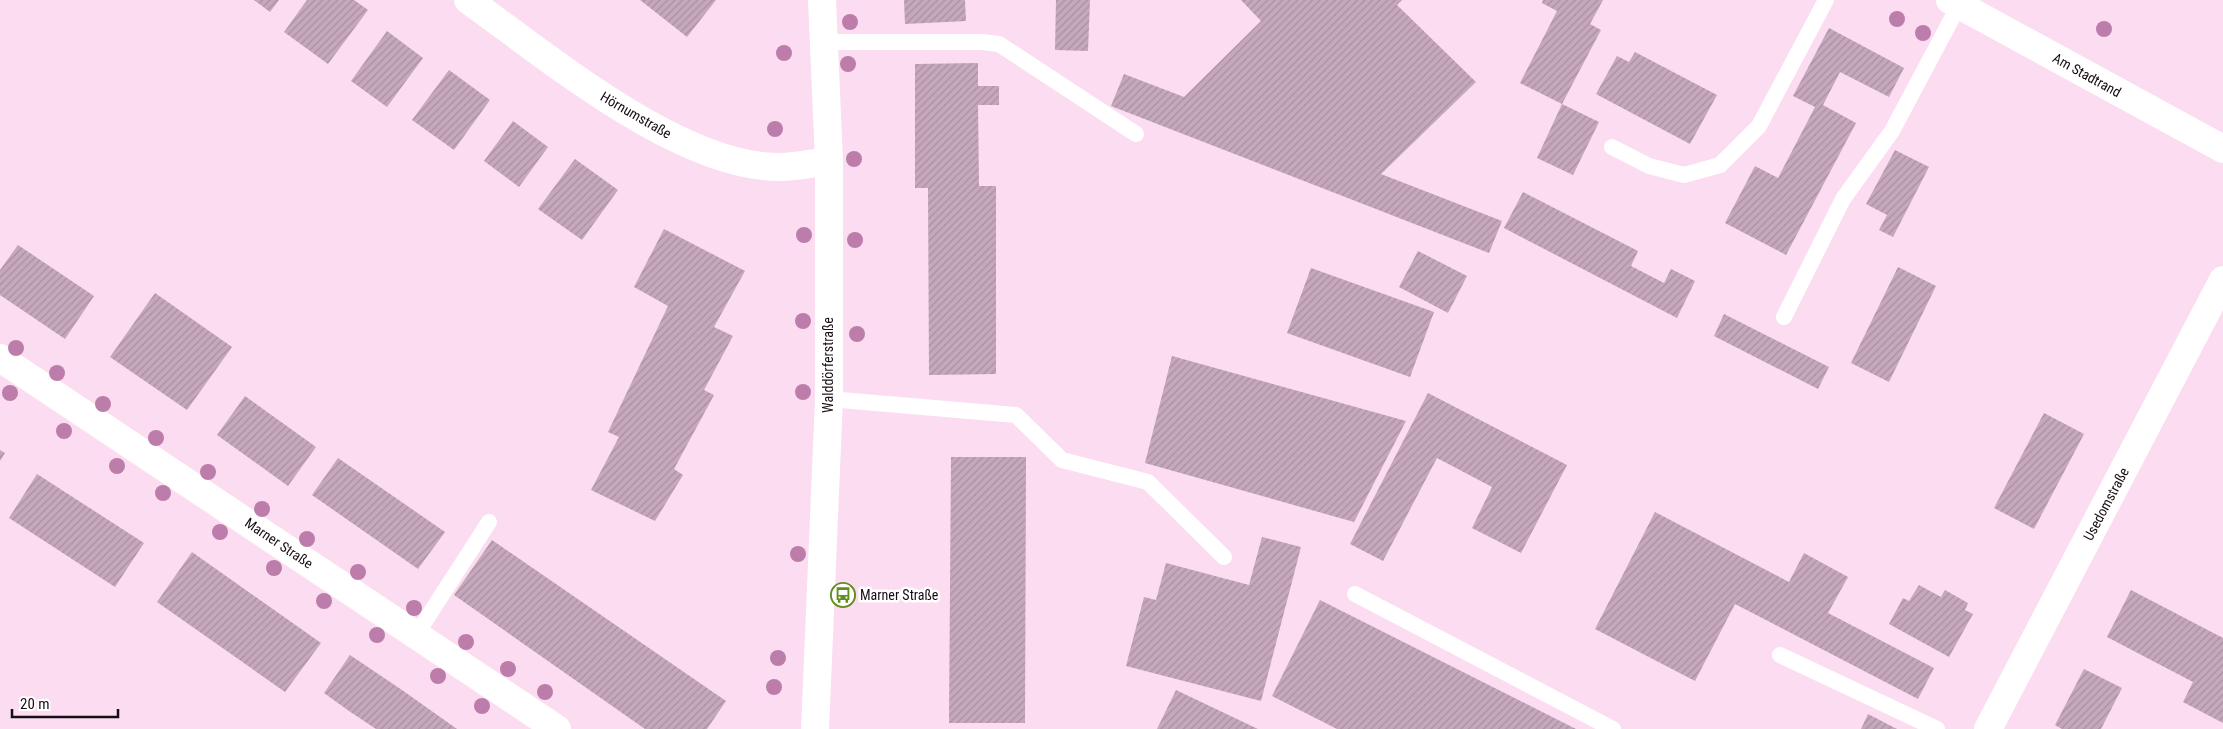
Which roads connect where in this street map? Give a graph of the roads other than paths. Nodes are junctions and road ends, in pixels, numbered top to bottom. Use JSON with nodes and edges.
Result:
{"nodes":[{"id":1,"x":468,"y":0,"type":"edge"},
{"id":2,"x":822,"y":0,"type":"edge"},
{"id":3,"x":1826,"y":0,"type":"edge"},
{"id":4,"x":1955,"y":2,"type":"edge"},
{"id":5,"x":825,"y":42,"type":"junction"},
{"id":6,"x":1136,"y":134,"type":"dead end"},
{"id":7,"x":1612,"y":147,"type":"dead end"},
{"id":8,"x":2223,"y":149,"type":"edge"},
{"id":9,"x":829,"y":161,"type":"junction"},
{"id":10,"x":2223,"y":280,"type":"edge"},
{"id":11,"x":1784,"y":317,"type":"dead end"},
{"id":12,"x":0,"y":358,"type":"edge"},
{"id":13,"x":829,"y":399,"type":"junction"},
{"id":14,"x":490,"y":522,"type":"dead end"},
{"id":15,"x":1224,"y":557,"type":"dead end"},
{"id":16,"x":1355,"y":594,"type":"dead end"},
{"id":17,"x":416,"y":635,"type":"junction"},
{"id":18,"x":1780,"y":655,"type":"dead end"},
{"id":19,"x":558,"y":729,"type":"edge"},
{"id":20,"x":815,"y":729,"type":"edge"},
{"id":21,"x":1613,"y":729,"type":"edge"},
{"id":22,"x":1938,"y":729,"type":"edge"},
{"id":23,"x":1988,"y":729,"type":"edge"}],
"edges":[{"from":1,"to":9,"type":"street","name":"Hörnumstraße"},
{"from":2,"to":5,"type":"street","name":"Walddörferstraße"},
{"from":3,"to":7,"type":"lane"},
{"from":4,"to":8,"type":"street","name":"Am Stadtrand"},
{"from":4,"to":11,"type":"lane"},
{"from":5,"to":6,"type":"lane"},
{"from":5,"to":9,"type":"street","name":"Walddörferstraße"},
{"from":9,"to":13,"type":"street","name":"Walddörferstraße"},
{"from":10,"to":23,"type":"street","name":"Usedomstraße"},
{"from":12,"to":17,"type":"street","name":"Marner Straße"},
{"from":13,"to":15,"type":"lane"},
{"from":13,"to":20,"type":"street","name":"Walddörferstraße"},
{"from":14,"to":17,"type":"lane"},
{"from":16,"to":21,"type":"lane"},
{"from":17,"to":19,"type":"street","name":"Marner Straße"},
{"from":18,"to":22,"type":"lane"}]}
